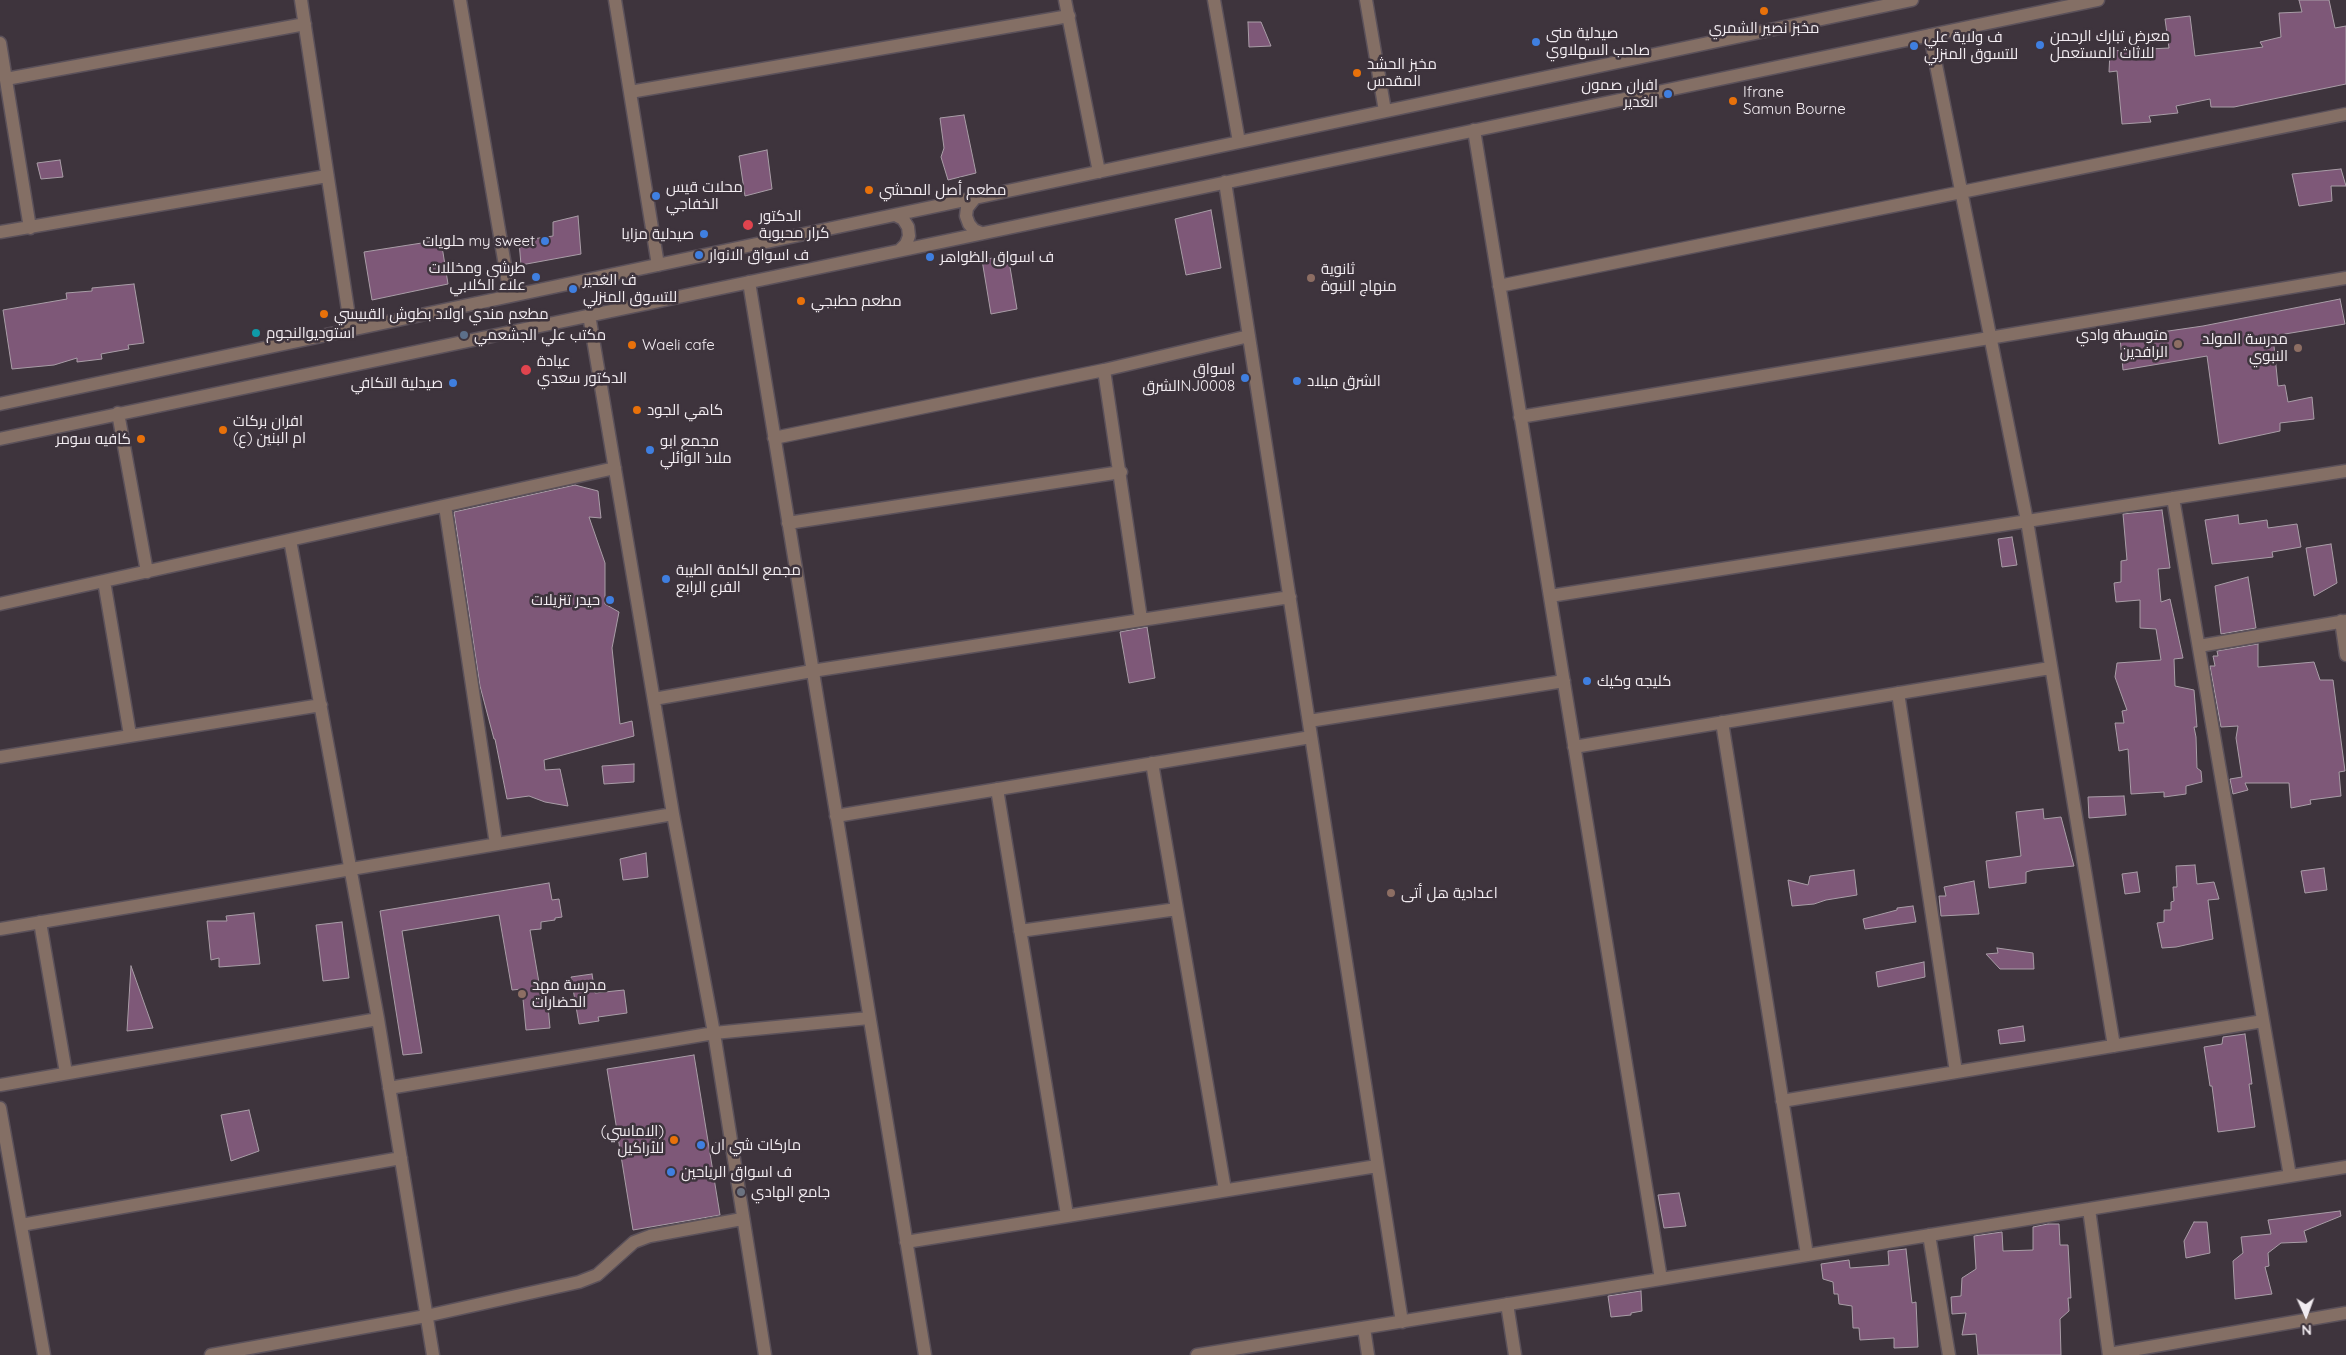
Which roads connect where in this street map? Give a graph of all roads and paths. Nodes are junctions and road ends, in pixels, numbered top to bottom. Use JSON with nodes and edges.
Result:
{"nodes":[{"id":1,"x":301,"y":0,"type":"edge"},
{"id":2,"x":460,"y":0,"type":"edge"},
{"id":3,"x":615,"y":0,"type":"edge"},
{"id":4,"x":1066,"y":0,"type":"edge"},
{"id":5,"x":1214,"y":0,"type":"edge"},
{"id":6,"x":1366,"y":0,"type":"edge"},
{"id":7,"x":1912,"y":0,"type":"edge"},
{"id":8,"x":2098,"y":0,"type":"edge"},
{"id":9,"x":1871,"y":4,"type":"edge"},
{"id":10,"x":1068,"y":16,"type":"junction"},
{"id":11,"x":305,"y":24,"type":"junction"},
{"id":12,"x":1930,"y":36,"type":"junction"},
{"id":13,"x":0,"y":42,"type":"edge"},
{"id":14,"x":6,"y":79,"type":"junction"},
{"id":15,"x":630,"y":92,"type":"junction"},
{"id":16,"x":1385,"y":112,"type":"junction"},
{"id":17,"x":2346,"y":114,"type":"edge"},
{"id":18,"x":1474,"y":130,"type":"junction"},
{"id":19,"x":1239,"y":142,"type":"junction"},
{"id":20,"x":1098,"y":172,"type":"junction"},
{"id":21,"x":327,"y":176,"type":"junction"},
{"id":22,"x":1225,"y":182,"type":"junction"},
{"id":23,"x":1962,"y":192,"type":"junction"},
{"id":24,"x":975,"y":198,"type":"junction"},
{"id":25,"x":895,"y":215,"type":"junction"},
{"id":26,"x":30,"y":228,"type":"junction"},
{"id":27,"x":0,"y":232,"type":"edge"},
{"id":28,"x":982,"y":234,"type":"junction"},
{"id":29,"x":900,"y":250,"type":"junction"},
{"id":30,"x":658,"y":265,"type":"junction"},
{"id":31,"x":2346,"y":278,"type":"edge"},
{"id":32,"x":749,"y":282,"type":"junction"},
{"id":33,"x":1499,"y":286,"type":"junction"},
{"id":34,"x":510,"y":295,"type":"junction"},
{"id":35,"x":589,"y":315,"type":"junction"},
{"id":36,"x":350,"y":330,"type":"junction"},
{"id":37,"x":1249,"y":336,"type":"junction"},
{"id":38,"x":1991,"y":338,"type":"junction"},
{"id":39,"x":1104,"y":370,"type":"junction"},
{"id":40,"x":0,"y":404,"type":"edge"},
{"id":41,"x":118,"y":414,"type":"junction"},
{"id":42,"x":1520,"y":417,"type":"junction"},
{"id":43,"x":774,"y":438,"type":"junction"},
{"id":44,"x":0,"y":439,"type":"edge"},
{"id":45,"x":615,"y":468,"type":"junction"},
{"id":46,"x":2346,"y":471,"type":"edge"},
{"id":47,"x":1121,"y":472,"type":"junction"},
{"id":48,"x":2173,"y":498,"type":"junction"},
{"id":49,"x":445,"y":506,"type":"junction"},
{"id":50,"x":2027,"y":521,"type":"junction"},
{"id":51,"x":788,"y":523,"type":"junction"},
{"id":52,"x":290,"y":540,"type":"junction"},
{"id":53,"x":147,"y":572,"type":"junction"},
{"id":54,"x":104,"y":581,"type":"junction"},
{"id":55,"x":1550,"y":596,"type":"junction"},
{"id":56,"x":1290,"y":597,"type":"junction"},
{"id":57,"x":0,"y":604,"type":"edge"},
{"id":58,"x":1141,"y":619,"type":"junction"},
{"id":59,"x":2343,"y":621,"type":"edge"},
{"id":60,"x":2199,"y":646,"type":"junction"},
{"id":61,"x":2346,"y":655,"type":"edge"},
{"id":62,"x":2050,"y":668,"type":"junction"},
{"id":63,"x":812,"y":671,"type":"junction"},
{"id":64,"x":1564,"y":681,"type":"junction"},
{"id":65,"x":1898,"y":693,"type":"junction"},
{"id":66,"x":654,"y":699,"type":"junction"},
{"id":67,"x":320,"y":704,"type":"junction"},
{"id":68,"x":1309,"y":721,"type":"junction"},
{"id":69,"x":1722,"y":722,"type":"junction"},
{"id":70,"x":130,"y":736,"type":"junction"},
{"id":71,"x":1311,"y":736,"type":"junction"},
{"id":72,"x":1574,"y":746,"type":"junction"},
{"id":73,"x":0,"y":757,"type":"edge"},
{"id":74,"x":1152,"y":763,"type":"junction"},
{"id":75,"x":997,"y":789,"type":"junction"},
{"id":76,"x":673,"y":814,"type":"junction"},
{"id":77,"x":836,"y":816,"type":"junction"},
{"id":78,"x":496,"y":844,"type":"junction"},
{"id":79,"x":351,"y":869,"type":"junction"},
{"id":80,"x":1177,"y":909,"type":"junction"},
{"id":81,"x":40,"y":922,"type":"junction"},
{"id":82,"x":0,"y":929,"type":"edge"},
{"id":83,"x":1020,"y":931,"type":"junction"},
{"id":84,"x":378,"y":1018,"type":"junction"},
{"id":85,"x":869,"y":1018,"type":"junction"},
{"id":86,"x":2264,"y":1021,"type":"junction"},
{"id":87,"x":714,"y":1033,"type":"junction"},
{"id":88,"x":2114,"y":1046,"type":"junction"},
{"id":89,"x":1956,"y":1072,"type":"junction"},
{"id":90,"x":66,"y":1073,"type":"junction"},
{"id":91,"x":0,"y":1085,"type":"edge"},
{"id":92,"x":389,"y":1088,"type":"junction"},
{"id":93,"x":1782,"y":1101,"type":"junction"},
{"id":94,"x":0,"y":1108,"type":"edge"},
{"id":95,"x":401,"y":1158,"type":"junction"},
{"id":96,"x":1377,"y":1166,"type":"junction"},
{"id":97,"x":2346,"y":1167,"type":"edge"},
{"id":98,"x":2290,"y":1176,"type":"junction"},
{"id":99,"x":1225,"y":1190,"type":"junction"},
{"id":100,"x":2089,"y":1209,"type":"junction"},
{"id":101,"x":1067,"y":1215,"type":"junction"},
{"id":102,"x":742,"y":1219,"type":"junction"},
{"id":103,"x":21,"y":1225,"type":"junction"},
{"id":104,"x":1929,"y":1235,"type":"junction"},
{"id":105,"x":906,"y":1242,"type":"junction"},
{"id":106,"x":1807,"y":1255,"type":"junction"},
{"id":107,"x":1661,"y":1279,"type":"junction"},
{"id":108,"x":1507,"y":1304,"type":"junction"},
{"id":109,"x":2346,"y":1313,"type":"edge"},
{"id":110,"x":426,"y":1316,"type":"junction"},
{"id":111,"x":1402,"y":1322,"type":"junction"},
{"id":112,"x":1364,"y":1328,"type":"junction"},
{"id":113,"x":2109,"y":1354,"type":"edge"},
{"id":114,"x":44,"y":1355,"type":"edge"},
{"id":115,"x":211,"y":1355,"type":"edge"},
{"id":116,"x":433,"y":1355,"type":"edge"},
{"id":117,"x":765,"y":1355,"type":"edge"},
{"id":118,"x":924,"y":1355,"type":"edge"},
{"id":119,"x":1197,"y":1355,"type":"edge"},
{"id":120,"x":1368,"y":1355,"type":"edge"},
{"id":121,"x":1515,"y":1355,"type":"edge"},
{"id":122,"x":1949,"y":1355,"type":"edge"}],
"edges":[{"from":1,"to":11,"type":"street"},
{"from":2,"to":34,"type":"street"},
{"from":3,"to":15,"type":"street"},
{"from":4,"to":10,"type":"street"},
{"from":5,"to":19,"type":"street"},
{"from":6,"to":16,"type":"street"},
{"from":7,"to":9,"type":"street"},
{"from":8,"to":12,"type":"street"},
{"from":9,"to":16,"type":"street"},
{"from":10,"to":15,"type":"street"},
{"from":10,"to":20,"type":"street"},
{"from":11,"to":14,"type":"street"},
{"from":11,"to":21,"type":"street"},
{"from":12,"to":18,"type":"street"},
{"from":12,"to":23,"type":"street"},
{"from":13,"to":14,"type":"street"},
{"from":14,"to":26,"type":"street"},
{"from":15,"to":30,"type":"street"},
{"from":16,"to":19,"type":"street"},
{"from":17,"to":23,"type":"street"},
{"from":18,"to":22,"type":"street"},
{"from":18,"to":33,"type":"street"},
{"from":19,"to":20,"type":"street"},
{"from":20,"to":24,"type":"street"},
{"from":21,"to":26,"type":"street"},
{"from":21,"to":36,"type":"street"},
{"from":22,"to":28,"type":"street"},
{"from":22,"to":37,"type":"street"},
{"from":23,"to":33,"type":"street"},
{"from":23,"to":38,"type":"street"},
{"from":24,"to":25,"type":"street"},
{"from":24,"to":28,"type":"street"},
{"from":25,"to":29,"type":"street"},
{"from":25,"to":30,"type":"street"},
{"from":26,"to":27,"type":"street"},
{"from":28,"to":29,"type":"street"},
{"from":29,"to":32,"type":"street"},
{"from":30,"to":34,"type":"street"},
{"from":31,"to":38,"type":"street"},
{"from":32,"to":35,"type":"street"},
{"from":32,"to":43,"type":"street"},
{"from":33,"to":42,"type":"street"},
{"from":34,"to":36,"type":"street"},
{"from":35,"to":41,"type":"street"},
{"from":35,"to":45,"type":"street"},
{"from":36,"to":40,"type":"street"},
{"from":37,"to":39,"type":"street"},
{"from":37,"to":56,"type":"street"},
{"from":38,"to":42,"type":"street"},
{"from":38,"to":50,"type":"street"},
{"from":39,"to":43,"type":"street"},
{"from":39,"to":47,"type":"street"},
{"from":41,"to":44,"type":"street"},
{"from":41,"to":53,"type":"street"},
{"from":42,"to":55,"type":"street"},
{"from":43,"to":51,"type":"street"},
{"from":45,"to":49,"type":"street"},
{"from":45,"to":66,"type":"street"},
{"from":46,"to":48,"type":"street"},
{"from":47,"to":51,"type":"street"},
{"from":47,"to":58,"type":"street"},
{"from":48,"to":50,"type":"street"},
{"from":48,"to":60,"type":"street"},
{"from":49,"to":52,"type":"street"},
{"from":49,"to":78,"type":"street"},
{"from":50,"to":55,"type":"street"},
{"from":50,"to":62,"type":"street"},
{"from":51,"to":63,"type":"street"},
{"from":52,"to":53,"type":"street"},
{"from":52,"to":67,"type":"street"},
{"from":53,"to":54,"type":"street"},
{"from":54,"to":57,"type":"street"},
{"from":54,"to":70,"type":"street"},
{"from":55,"to":64,"type":"street"},
{"from":56,"to":58,"type":"street"},
{"from":56,"to":68,"type":"street"},
{"from":58,"to":63,"type":"street"},
{"from":59,"to":60,"type":"street"},
{"from":59,"to":61,"type":"street"},
{"from":60,"to":86,"type":"street"},
{"from":62,"to":65,"type":"street"},
{"from":62,"to":88,"type":"street"},
{"from":63,"to":66,"type":"street"},
{"from":63,"to":77,"type":"street"},
{"from":64,"to":68,"type":"street"},
{"from":64,"to":72,"type":"street"},
{"from":65,"to":69,"type":"street"},
{"from":65,"to":89,"type":"street"},
{"from":66,"to":76,"type":"street"},
{"from":67,"to":70,"type":"street"},
{"from":67,"to":79,"type":"street"},
{"from":68,"to":71,"type":"street"},
{"from":69,"to":72,"type":"street"},
{"from":69,"to":93,"type":"street"},
{"from":70,"to":73,"type":"street"},
{"from":71,"to":74,"type":"street"},
{"from":71,"to":96,"type":"street"},
{"from":72,"to":107,"type":"street"},
{"from":74,"to":75,"type":"street"},
{"from":74,"to":80,"type":"street"},
{"from":75,"to":77,"type":"street"},
{"from":75,"to":83,"type":"street"},
{"from":76,"to":78,"type":"street"},
{"from":76,"to":87,"type":"street"},
{"from":77,"to":85,"type":"street"},
{"from":78,"to":79,"type":"street"},
{"from":79,"to":81,"type":"street"},
{"from":79,"to":84,"type":"street"},
{"from":80,"to":83,"type":"street"},
{"from":80,"to":99,"type":"street"},
{"from":81,"to":82,"type":"street"},
{"from":81,"to":90,"type":"street"},
{"from":83,"to":101,"type":"street"},
{"from":84,"to":90,"type":"street"},
{"from":84,"to":92,"type":"street"},
{"from":85,"to":87,"type":"street"},
{"from":85,"to":105,"type":"street"},
{"from":86,"to":88,"type":"street"},
{"from":86,"to":98,"type":"street"},
{"from":87,"to":92,"type":"street"},
{"from":87,"to":102,"type":"street"},
{"from":88,"to":89,"type":"street"},
{"from":89,"to":93,"type":"street"},
{"from":90,"to":91,"type":"street"},
{"from":92,"to":95,"type":"street"},
{"from":93,"to":106,"type":"street"},
{"from":94,"to":103,"type":"street"},
{"from":95,"to":103,"type":"street"},
{"from":95,"to":110,"type":"street"},
{"from":96,"to":99,"type":"street"},
{"from":96,"to":111,"type":"street"},
{"from":97,"to":98,"type":"street"},
{"from":98,"to":100,"type":"street"},
{"from":99,"to":101,"type":"street"},
{"from":100,"to":104,"type":"street"},
{"from":100,"to":113,"type":"street"},
{"from":101,"to":105,"type":"street"},
{"from":102,"to":110,"type":"street"},
{"from":102,"to":117,"type":"street"},
{"from":103,"to":114,"type":"street"},
{"from":104,"to":106,"type":"street"},
{"from":104,"to":122,"type":"street"},
{"from":105,"to":118,"type":"street"},
{"from":106,"to":107,"type":"street"},
{"from":107,"to":108,"type":"street"},
{"from":108,"to":111,"type":"street"},
{"from":108,"to":121,"type":"street"},
{"from":109,"to":113,"type":"street"},
{"from":110,"to":115,"type":"street"},
{"from":110,"to":116,"type":"street"},
{"from":111,"to":112,"type":"street"},
{"from":112,"to":119,"type":"street"},
{"from":112,"to":120,"type":"street"}]}
